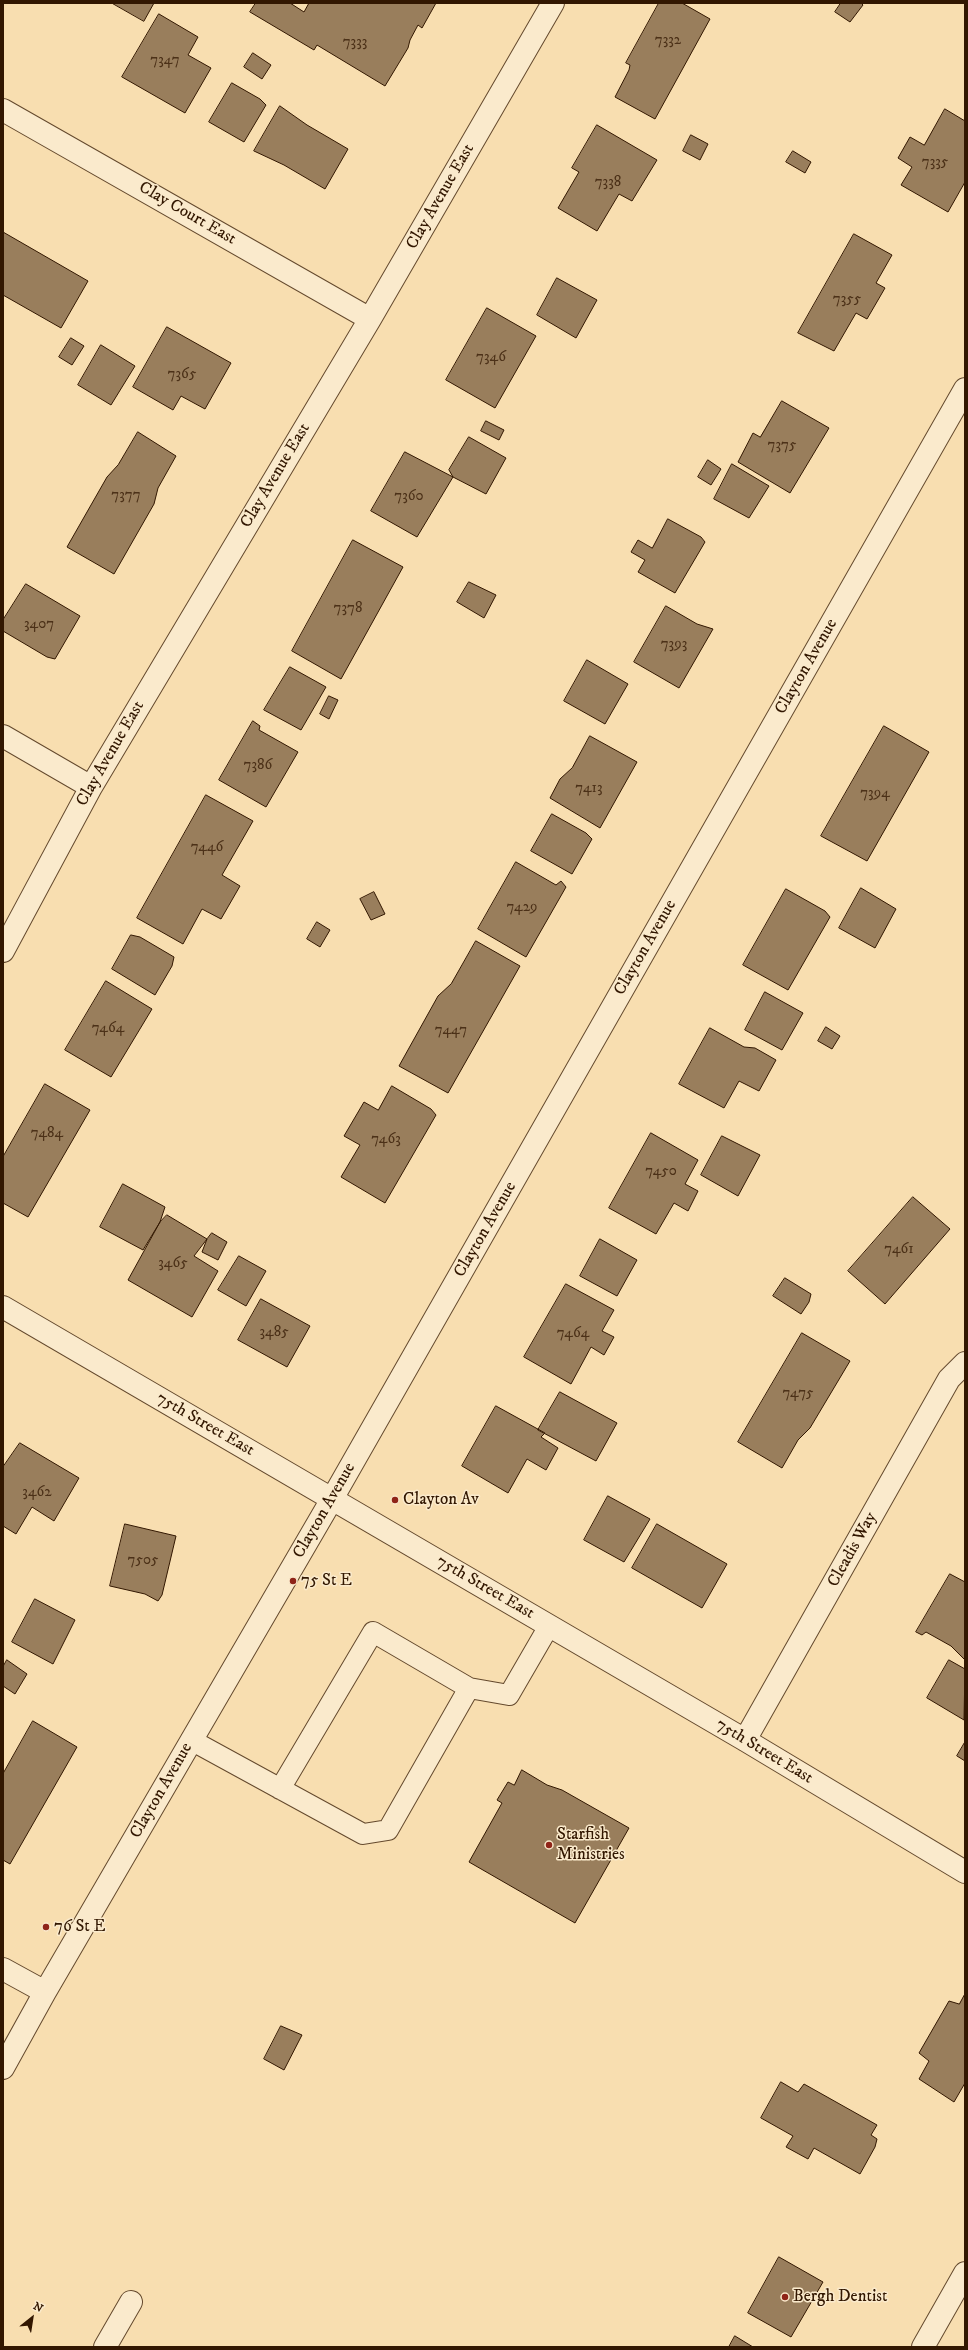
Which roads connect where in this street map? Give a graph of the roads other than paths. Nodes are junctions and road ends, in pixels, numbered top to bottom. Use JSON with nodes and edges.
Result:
{"nodes":[{"id":1,"x":553,"y":3,"type":"edge"},
{"id":2,"x":3,"y":110,"type":"edge"},
{"id":3,"x":370,"y":319,"type":"junction"},
{"id":4,"x":965,"y":389,"type":"edge"},
{"id":5,"x":3,"y":736,"type":"edge"},
{"id":6,"x":91,"y":786,"type":"junction"},
{"id":7,"x":3,"y":950,"type":"edge"},
{"id":8,"x":3,"y":1307,"type":"edge"},
{"id":9,"x":965,"y":1362,"type":"edge"},
{"id":10,"x":332,"y":1499,"type":"junction"},
{"id":11,"x":549,"y":1626,"type":"junction"},
{"id":12,"x":469,"y":1688,"type":"junction"},
{"id":13,"x":191,"y":1740,"type":"junction"},
{"id":14,"x":745,"y":1740,"type":"junction"},
{"id":15,"x":280,"y":1789,"type":"junction"},
{"id":16,"x":965,"y":1872,"type":"edge"},
{"id":17,"x":3,"y":1969,"type":"edge"},
{"id":18,"x":45,"y":1992,"type":"junction"},
{"id":19,"x":3,"y":2068,"type":"edge"},
{"id":20,"x":965,"y":2273,"type":"edge"},
{"id":21,"x":131,"y":2302,"type":"dead end"},
{"id":22,"x":105,"y":2347,"type":"edge"},
{"id":23,"x":923,"y":2347,"type":"edge"}],
"edges":[{"from":1,"to":3,"type":"street","name":"Clay Avenue East"},
{"from":2,"to":3,"type":"street","name":"Clay Court East"},
{"from":3,"to":6,"type":"street","name":"Clay Avenue East"},
{"from":4,"to":10,"type":"street","name":"Clayton Avenue"},
{"from":5,"to":6,"type":"street"},
{"from":6,"to":7,"type":"street","name":"Clay Avenue East"},
{"from":8,"to":10,"type":"street","name":"75th Street East"},
{"from":9,"to":14,"type":"street","name":"Cleadis Way"},
{"from":10,"to":11,"type":"street","name":"75th Street East"},
{"from":10,"to":13,"type":"street","name":"Clayton Avenue"},
{"from":11,"to":12,"type":"lane"},
{"from":11,"to":14,"type":"street","name":"75th Street East"},
{"from":12,"to":15,"type":"lane"},
{"from":12,"to":15,"type":"lane"},
{"from":13,"to":15,"type":"lane"},
{"from":13,"to":18,"type":"street","name":"Clayton Avenue"},
{"from":14,"to":16,"type":"street","name":"75th Street East"},
{"from":17,"to":18,"type":"street"},
{"from":18,"to":19,"type":"street","name":"Clayton Avenue"},
{"from":20,"to":23,"type":"street"},
{"from":21,"to":22,"type":"street"}]}
